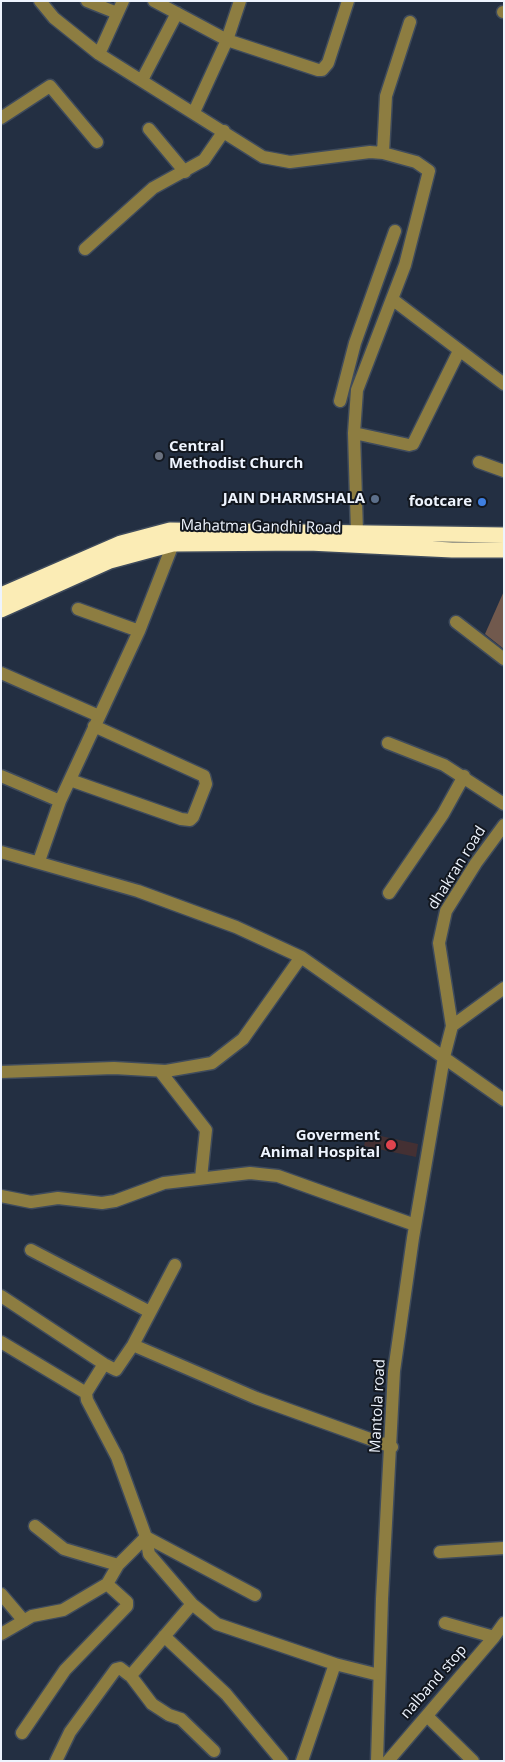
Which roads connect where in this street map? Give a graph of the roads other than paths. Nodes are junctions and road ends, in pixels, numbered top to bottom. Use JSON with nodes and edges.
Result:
{"nodes":[{"id":1,"x":40,"y":1,"type":"edge"},
{"id":2,"x":87,"y":1,"type":"edge"},
{"id":3,"x":154,"y":1,"type":"edge"},
{"id":4,"x":240,"y":1,"type":"edge"},
{"id":5,"x":348,"y":1,"type":"edge"},
{"id":6,"x":120,"y":7,"type":"edge"},
{"id":7,"x":176,"y":13,"type":"junction"},
{"id":8,"x":410,"y":22,"type":"dead end"},
{"id":9,"x":227,"y":40,"type":"junction"},
{"id":10,"x":99,"y":54,"type":"junction"},
{"id":11,"x":142,"y":80,"type":"junction"},
{"id":12,"x":194,"y":112,"type":"junction"},
{"id":13,"x":1,"y":118,"type":"edge"},
{"id":14,"x":149,"y":129,"type":"dead end"},
{"id":15,"x":224,"y":131,"type":"junction"},
{"id":16,"x":97,"y":142,"type":"dead end"},
{"id":17,"x":383,"y":153,"type":"junction"},
{"id":18,"x":184,"y":172,"type":"junction"},
{"id":19,"x":395,"y":231,"type":"dead end"},
{"id":20,"x":85,"y":249,"type":"dead end"},
{"id":21,"x":392,"y":299,"type":"junction"},
{"id":22,"x":370,"y":329,"type":"junction"},
{"id":23,"x":459,"y":350,"type":"junction"},
{"id":24,"x":504,"y":384,"type":"edge"},
{"id":25,"x":340,"y":401,"type":"dead end"},
{"id":26,"x":354,"y":433,"type":"junction"},
{"id":27,"x":479,"y":462,"type":"dead end"},
{"id":28,"x":504,"y":471,"type":"edge"},
{"id":29,"x":357,"y":532,"type":"junction"},
{"id":30,"x":504,"y":535,"type":"edge"},
{"id":31,"x":173,"y":544,"type":"junction"},
{"id":32,"x":504,"y":550,"type":"edge"},
{"id":33,"x":1,"y":595,"type":"edge"},
{"id":34,"x":78,"y":609,"type":"dead end"},
{"id":35,"x":1,"y":610,"type":"edge"},
{"id":36,"x":456,"y":622,"type":"dead end"},
{"id":37,"x":139,"y":631,"type":"junction"},
{"id":38,"x":504,"y":659,"type":"edge"},
{"id":39,"x":1,"y":673,"type":"edge"},
{"id":40,"x":97,"y":721,"type":"junction"},
{"id":41,"x":388,"y":743,"type":"dead end"},
{"id":42,"x":1,"y":776,"type":"edge"},
{"id":43,"x":464,"y":776,"type":"junction"},
{"id":44,"x":70,"y":780,"type":"junction"},
{"id":45,"x":60,"y":802,"type":"junction"},
{"id":46,"x":504,"y":804,"type":"edge"},
{"id":47,"x":504,"y":825,"type":"edge"},
{"id":48,"x":1,"y":852,"type":"edge"},
{"id":49,"x":39,"y":861,"type":"junction"},
{"id":50,"x":389,"y":893,"type":"dead end"},
{"id":51,"x":301,"y":957,"type":"junction"},
{"id":52,"x":504,"y":988,"type":"edge"},
{"id":53,"x":451,"y":1022,"type":"junction"},
{"id":54,"x":444,"y":1057,"type":"junction"},
{"id":55,"x":160,"y":1071,"type":"junction"},
{"id":56,"x":1,"y":1072,"type":"edge"},
{"id":57,"x":504,"y":1100,"type":"edge"},
{"id":58,"x":201,"y":1178,"type":"junction"},
{"id":59,"x":4,"y":1198,"type":"edge"},
{"id":60,"x":1,"y":1210,"type":"edge"},
{"id":61,"x":415,"y":1225,"type":"junction"},
{"id":62,"x":31,"y":1250,"type":"dead end"},
{"id":63,"x":175,"y":1266,"type":"dead end"},
{"id":64,"x":1,"y":1296,"type":"edge"},
{"id":65,"x":150,"y":1312,"type":"junction"},
{"id":66,"x":1,"y":1342,"type":"edge"},
{"id":67,"x":133,"y":1345,"type":"junction"},
{"id":68,"x":104,"y":1364,"type":"junction"},
{"id":69,"x":86,"y":1394,"type":"junction"},
{"id":70,"x":392,"y":1447,"type":"junction"},
{"id":71,"x":35,"y":1526,"type":"dead end"},
{"id":72,"x":146,"y":1537,"type":"junction"},
{"id":73,"x":504,"y":1548,"type":"edge"},
{"id":74,"x":440,"y":1552,"type":"dead end"},
{"id":75,"x":118,"y":1565,"type":"junction"},
{"id":76,"x":107,"y":1584,"type":"junction"},
{"id":77,"x":1,"y":1594,"type":"edge"},
{"id":78,"x":255,"y":1595,"type":"dead end"},
{"id":79,"x":192,"y":1604,"type":"junction"},
{"id":80,"x":24,"y":1621,"type":"junction"},
{"id":81,"x":445,"y":1623,"type":"dead end"},
{"id":82,"x":504,"y":1623,"type":"edge"},
{"id":83,"x":1,"y":1634,"type":"edge"},
{"id":84,"x":164,"y":1636,"type":"junction"},
{"id":85,"x":494,"y":1637,"type":"junction"},
{"id":86,"x":335,"y":1664,"type":"junction"},
{"id":87,"x":130,"y":1675,"type":"junction"},
{"id":88,"x":380,"y":1675,"type":"junction"},
{"id":89,"x":427,"y":1716,"type":"junction"},
{"id":90,"x":22,"y":1733,"type":"dead end"},
{"id":91,"x":214,"y":1751,"type":"dead end"},
{"id":92,"x":56,"y":1761,"type":"edge"},
{"id":93,"x":282,"y":1761,"type":"edge"},
{"id":94,"x":302,"y":1761,"type":"edge"},
{"id":95,"x":377,"y":1761,"type":"edge"},
{"id":96,"x":388,"y":1761,"type":"edge"},
{"id":97,"x":473,"y":1761,"type":"edge"}],
"edges":[{"from":1,"to":10,"type":"street"},
{"from":2,"to":6,"type":"street"},
{"from":3,"to":7,"type":"street"},
{"from":4,"to":9,"type":"street"},
{"from":5,"to":9,"type":"street"},
{"from":6,"to":10,"type":"street"},
{"from":7,"to":9,"type":"street"},
{"from":7,"to":11,"type":"street"},
{"from":8,"to":17,"type":"street"},
{"from":9,"to":12,"type":"street"},
{"from":10,"to":11,"type":"street"},
{"from":11,"to":12,"type":"street"},
{"from":12,"to":15,"type":"street"},
{"from":13,"to":16,"type":"street"},
{"from":14,"to":18,"type":"street"},
{"from":15,"to":17,"type":"street"},
{"from":15,"to":18,"type":"street"},
{"from":17,"to":21,"type":"street"},
{"from":18,"to":20,"type":"street"},
{"from":19,"to":22,"type":"street"},
{"from":21,"to":22,"type":"street"},
{"from":21,"to":23,"type":"street"},
{"from":22,"to":25,"type":"street"},
{"from":22,"to":26,"type":"street"},
{"from":23,"to":24,"type":"street"},
{"from":23,"to":26,"type":"street"},
{"from":26,"to":29,"type":"street"},
{"from":27,"to":28,"type":"street"},
{"from":29,"to":30,"type":"highway","name":"Mahatma Gandhi Road"},
{"from":29,"to":33,"type":"highway","name":"Mahatma Gandhi Road"},
{"from":31,"to":32,"type":"highway","name":"Mahatma Gandhi Road"},
{"from":31,"to":35,"type":"highway","name":"Mahatma Gandhi Road"},
{"from":31,"to":37,"type":"street"},
{"from":34,"to":37,"type":"street"},
{"from":36,"to":38,"type":"street"},
{"from":37,"to":40,"type":"street"},
{"from":39,"to":40,"type":"street"},
{"from":40,"to":44,"type":"street"},
{"from":40,"to":44,"type":"street"},
{"from":41,"to":43,"type":"street"},
{"from":42,"to":45,"type":"street"},
{"from":43,"to":46,"type":"street"},
{"from":43,"to":50,"type":"street"},
{"from":44,"to":45,"type":"street"},
{"from":45,"to":49,"type":"street"},
{"from":47,"to":53,"type":"street","name":"dhakran road"},
{"from":48,"to":49,"type":"street"},
{"from":49,"to":51,"type":"street"},
{"from":51,"to":54,"type":"street"},
{"from":51,"to":55,"type":"street"},
{"from":52,"to":53,"type":"street"},
{"from":53,"to":54,"type":"street","name":"Mantola road"},
{"from":54,"to":57,"type":"street"},
{"from":54,"to":61,"type":"street","name":"Mantola road"},
{"from":55,"to":56,"type":"street"},
{"from":55,"to":58,"type":"street"},
{"from":58,"to":59,"type":"street"},
{"from":58,"to":61,"type":"street"},
{"from":59,"to":60,"type":"street"},
{"from":61,"to":70,"type":"street","name":"Mantola road"},
{"from":62,"to":65,"type":"street"},
{"from":63,"to":65,"type":"street"},
{"from":64,"to":68,"type":"street"},
{"from":65,"to":67,"type":"street"},
{"from":66,"to":69,"type":"street"},
{"from":67,"to":68,"type":"street"},
{"from":67,"to":70,"type":"street"},
{"from":68,"to":69,"type":"street"},
{"from":69,"to":72,"type":"street"},
{"from":70,"to":88,"type":"street","name":"Mantola road"},
{"from":71,"to":75,"type":"street"},
{"from":72,"to":75,"type":"street"},
{"from":72,"to":78,"type":"street"},
{"from":72,"to":79,"type":"street"},
{"from":73,"to":74,"type":"street"},
{"from":75,"to":76,"type":"street"},
{"from":76,"to":80,"type":"street"},
{"from":76,"to":90,"type":"street"},
{"from":77,"to":80,"type":"street"},
{"from":79,"to":84,"type":"street"},
{"from":79,"to":86,"type":"street"},
{"from":80,"to":83,"type":"street"},
{"from":81,"to":85,"type":"street"},
{"from":82,"to":85,"type":"street","name":"nalband stop"},
{"from":84,"to":87,"type":"street"},
{"from":84,"to":93,"type":"street"},
{"from":85,"to":89,"type":"street","name":"nalband stop"},
{"from":86,"to":88,"type":"street"},
{"from":86,"to":94,"type":"street"},
{"from":87,"to":91,"type":"street"},
{"from":87,"to":92,"type":"street"},
{"from":88,"to":95,"type":"street","name":"Mantola road"},
{"from":89,"to":96,"type":"street","name":"nalband stop"},
{"from":89,"to":97,"type":"street"}]}
